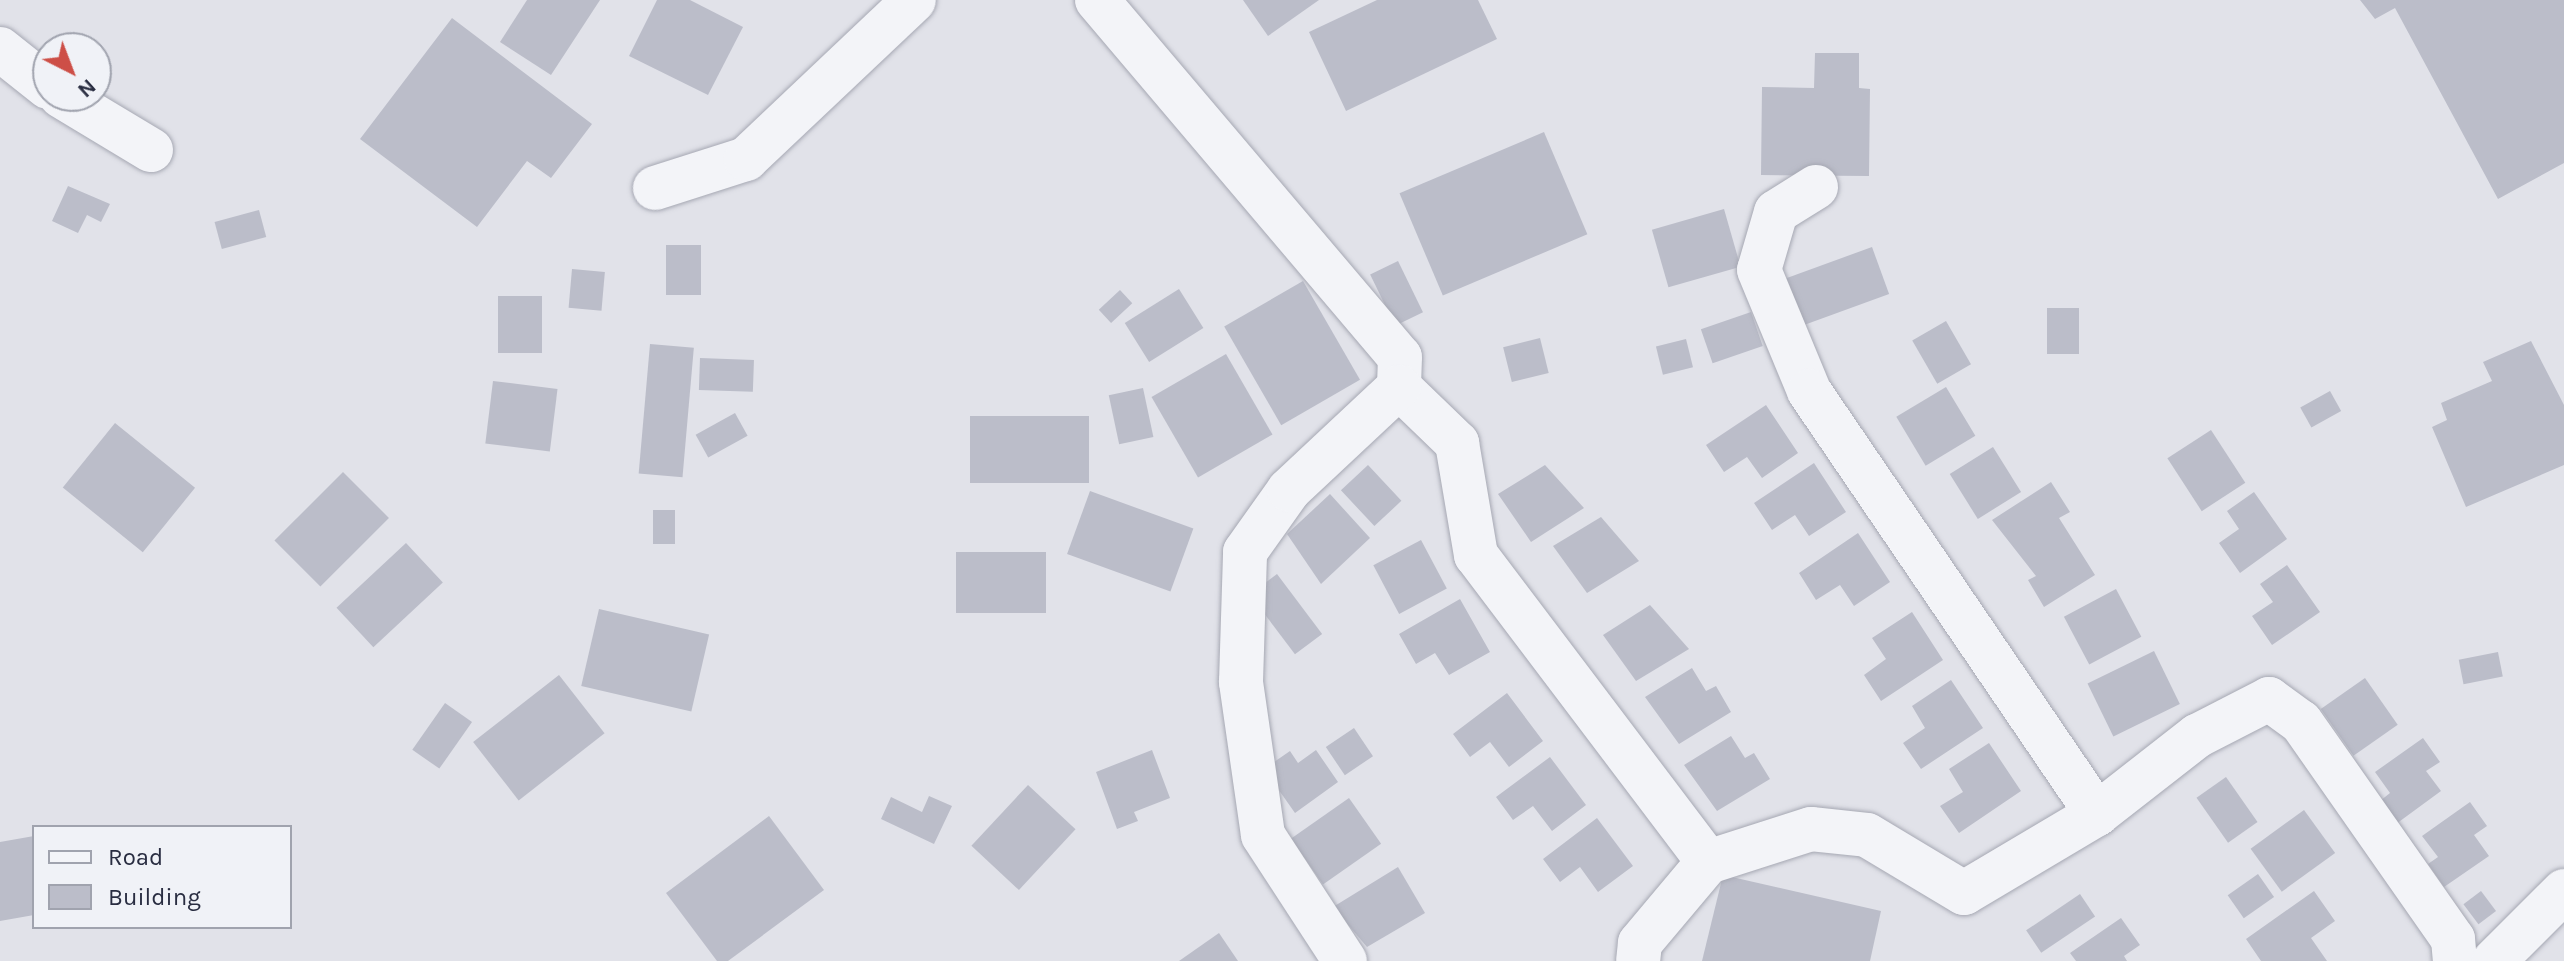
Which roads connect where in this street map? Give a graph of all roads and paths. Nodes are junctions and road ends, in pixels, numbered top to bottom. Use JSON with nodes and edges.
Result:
{"nodes":[{"id":1,"x":914,"y":0,"type":"edge"},
{"id":2,"x":1097,"y":0,"type":"edge"},
{"id":3,"x":0,"y":49,"type":"edge"},
{"id":4,"x":32,"y":74,"type":"edge"},
{"id":5,"x":88,"y":112,"type":"edge"},
{"id":6,"x":151,"y":150,"type":"dead end"},
{"id":7,"x":1816,"y":187,"type":"dead end"},
{"id":8,"x":655,"y":188,"type":"dead end"},
{"id":9,"x":1399,"y":387,"type":"junction"},
{"id":10,"x":2097,"y":814,"type":"junction"},
{"id":11,"x":1708,"y":862,"type":"junction"},
{"id":12,"x":2564,"y":891,"type":"edge"},
{"id":13,"x":1345,"y":961,"type":"edge"},
{"id":14,"x":1638,"y":961,"type":"edge"},
{"id":15,"x":2455,"y":961,"type":"edge"},
{"id":16,"x":2494,"y":961,"type":"edge"}],
"edges":[{"from":1,"to":8,"type":"street"},
{"from":2,"to":9,"type":"street"},
{"from":3,"to":4,"type":"street"},
{"from":5,"to":6,"type":"street"},
{"from":7,"to":10,"type":"street"},
{"from":9,"to":11,"type":"street"},
{"from":9,"to":13,"type":"street"},
{"from":10,"to":11,"type":"street"},
{"from":10,"to":15,"type":"street"},
{"from":11,"to":14,"type":"street"},
{"from":12,"to":16,"type":"street"}]}
